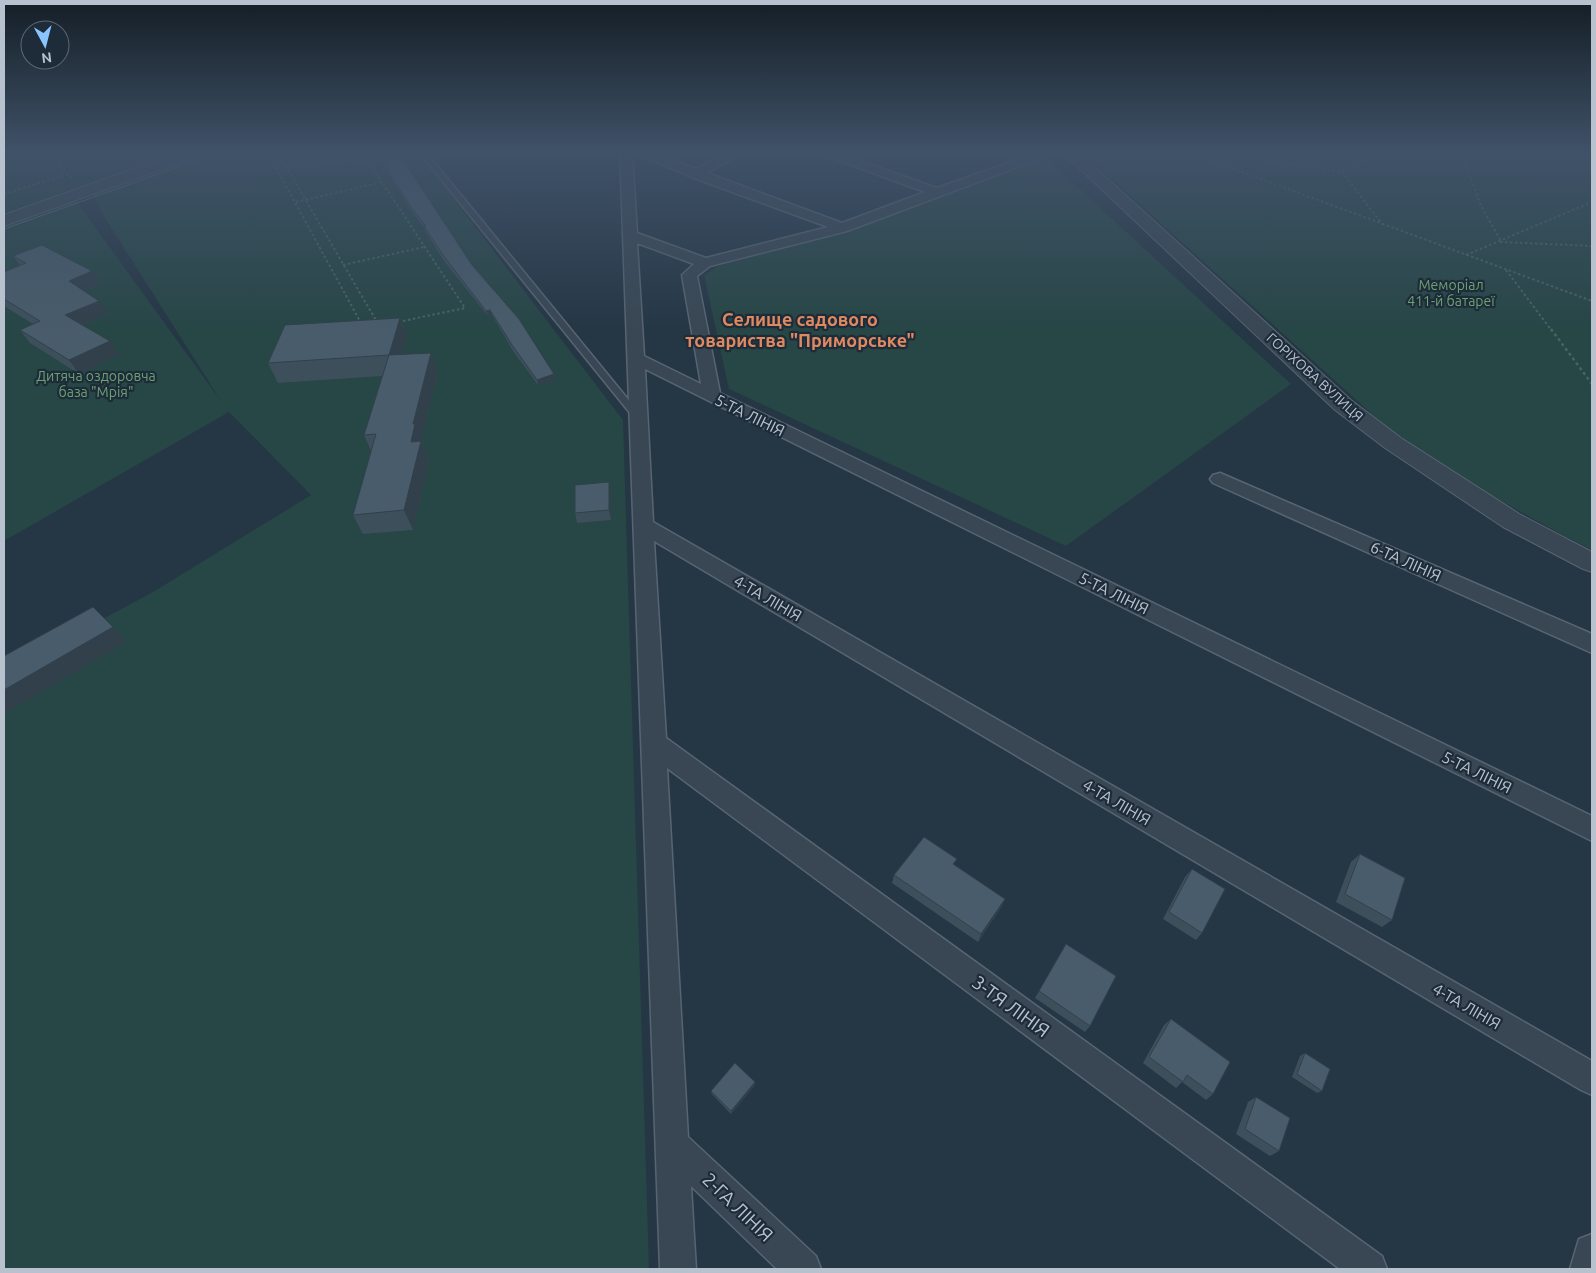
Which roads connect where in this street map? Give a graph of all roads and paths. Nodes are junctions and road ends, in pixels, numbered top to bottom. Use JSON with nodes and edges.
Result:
{"nodes":[{"id":1,"x":34,"y":210,"type":"edge"},
{"id":2,"x":300,"y":210,"type":"edge"},
{"id":3,"x":312,"y":210,"type":"edge"},
{"id":4,"x":400,"y":210,"type":"edge"},
{"id":5,"x":468,"y":210,"type":"edge"},
{"id":6,"x":629,"y":210,"type":"edge"},
{"id":7,"x":794,"y":210,"type":"edge"},
{"id":8,"x":888,"y":210,"type":"edge"},
{"id":9,"x":1132,"y":210,"type":"edge"},
{"id":10,"x":1343,"y":210,"type":"edge"},
{"id":11,"x":1372,"y":210,"type":"edge"},
{"id":12,"x":1483,"y":210,"type":"edge"},
{"id":13,"x":1573,"y":210,"type":"edge"},
{"id":14,"x":4,"y":221,"type":"edge"},
{"id":15,"x":1383,"y":225,"type":"junction"},
{"id":16,"x":842,"y":228,"type":"junction"},
{"id":17,"x":630,"y":236,"type":"junction"},
{"id":18,"x":1500,"y":242,"type":"junction"},
{"id":19,"x":1592,"y":246,"type":"edge"},
{"id":20,"x":424,"y":247,"type":"junction"},
{"id":21,"x":1465,"y":256,"type":"junction"},
{"id":22,"x":705,"y":263,"type":"junction"},
{"id":23,"x":343,"y":265,"type":"junction"},
{"id":24,"x":1505,"y":270,"type":"junction"},
{"id":25,"x":1592,"y":301,"type":"edge"},
{"id":26,"x":398,"y":322,"type":"edge"},
{"id":27,"x":379,"y":326,"type":"edge"},
{"id":28,"x":365,"y":331,"type":"edge"},
{"id":29,"x":635,"y":358,"type":"junction"},
{"id":30,"x":1592,"y":384,"type":"edge"},
{"id":31,"x":712,"y":396,"type":"junction"},
{"id":32,"x":637,"y":416,"type":"junction"},
{"id":33,"x":1220,"y":479,"type":"dead end"},
{"id":34,"x":643,"y":526,"type":"junction"},
{"id":35,"x":1592,"y":563,"type":"edge"},
{"id":36,"x":1592,"y":644,"type":"edge"},
{"id":37,"x":653,"y":743,"type":"junction"},
{"id":38,"x":1592,"y":829,"type":"edge"},
{"id":39,"x":1592,"y":1079,"type":"edge"},
{"id":40,"x":672,"y":1144,"type":"junction"},
{"id":41,"x":1592,"y":1252,"type":"edge"},
{"id":42,"x":678,"y":1269,"type":"edge"},
{"id":43,"x":803,"y":1269,"type":"edge"},
{"id":44,"x":1369,"y":1269,"type":"edge"},
{"id":45,"x":1588,"y":1269,"type":"edge"}],
"edges":[{"from":1,"to":14,"type":"street"},
{"from":2,"to":28,"type":"path"},
{"from":3,"to":23,"type":"path"},
{"from":4,"to":20,"type":"path"},
{"from":5,"to":32,"type":"lane"},
{"from":6,"to":17,"type":"street"},
{"from":7,"to":16,"type":"street"},
{"from":8,"to":16,"type":"street"},
{"from":9,"to":35,"type":"street","name":"ГОРІХОВА ВУЛИЦЯ"},
{"from":10,"to":15,"type":"path"},
{"from":11,"to":15,"type":"path"},
{"from":12,"to":18,"type":"path"},
{"from":13,"to":18,"type":"path"},
{"from":15,"to":21,"type":"path"},
{"from":16,"to":22,"type":"street"},
{"from":17,"to":22,"type":"street"},
{"from":17,"to":29,"type":"street"},
{"from":18,"to":19,"type":"path"},
{"from":18,"to":21,"type":"path"},
{"from":20,"to":23,"type":"path"},
{"from":20,"to":26,"type":"path"},
{"from":21,"to":24,"type":"path"},
{"from":22,"to":31,"type":"street"},
{"from":23,"to":27,"type":"path"},
{"from":24,"to":25,"type":"path"},
{"from":24,"to":30,"type":"path"},
{"from":29,"to":31,"type":"street","name":"5-ТА ЛІНІЯ"},
{"from":29,"to":32,"type":"street"},
{"from":31,"to":38,"type":"street","name":"5-ТА ЛІНІЯ"},
{"from":32,"to":34,"type":"street"},
{"from":33,"to":36,"type":"street","name":"6-ТА ЛІНІЯ"},
{"from":34,"to":37,"type":"street"},
{"from":34,"to":39,"type":"street","name":"4-ТА ЛІНІЯ"},
{"from":37,"to":40,"type":"street"},
{"from":37,"to":44,"type":"street","name":"3-ТЯ ЛІНІЯ"},
{"from":40,"to":42,"type":"street"},
{"from":40,"to":43,"type":"street","name":"2-ГА ЛІНІЯ"},
{"from":41,"to":45,"type":"street"}]}
